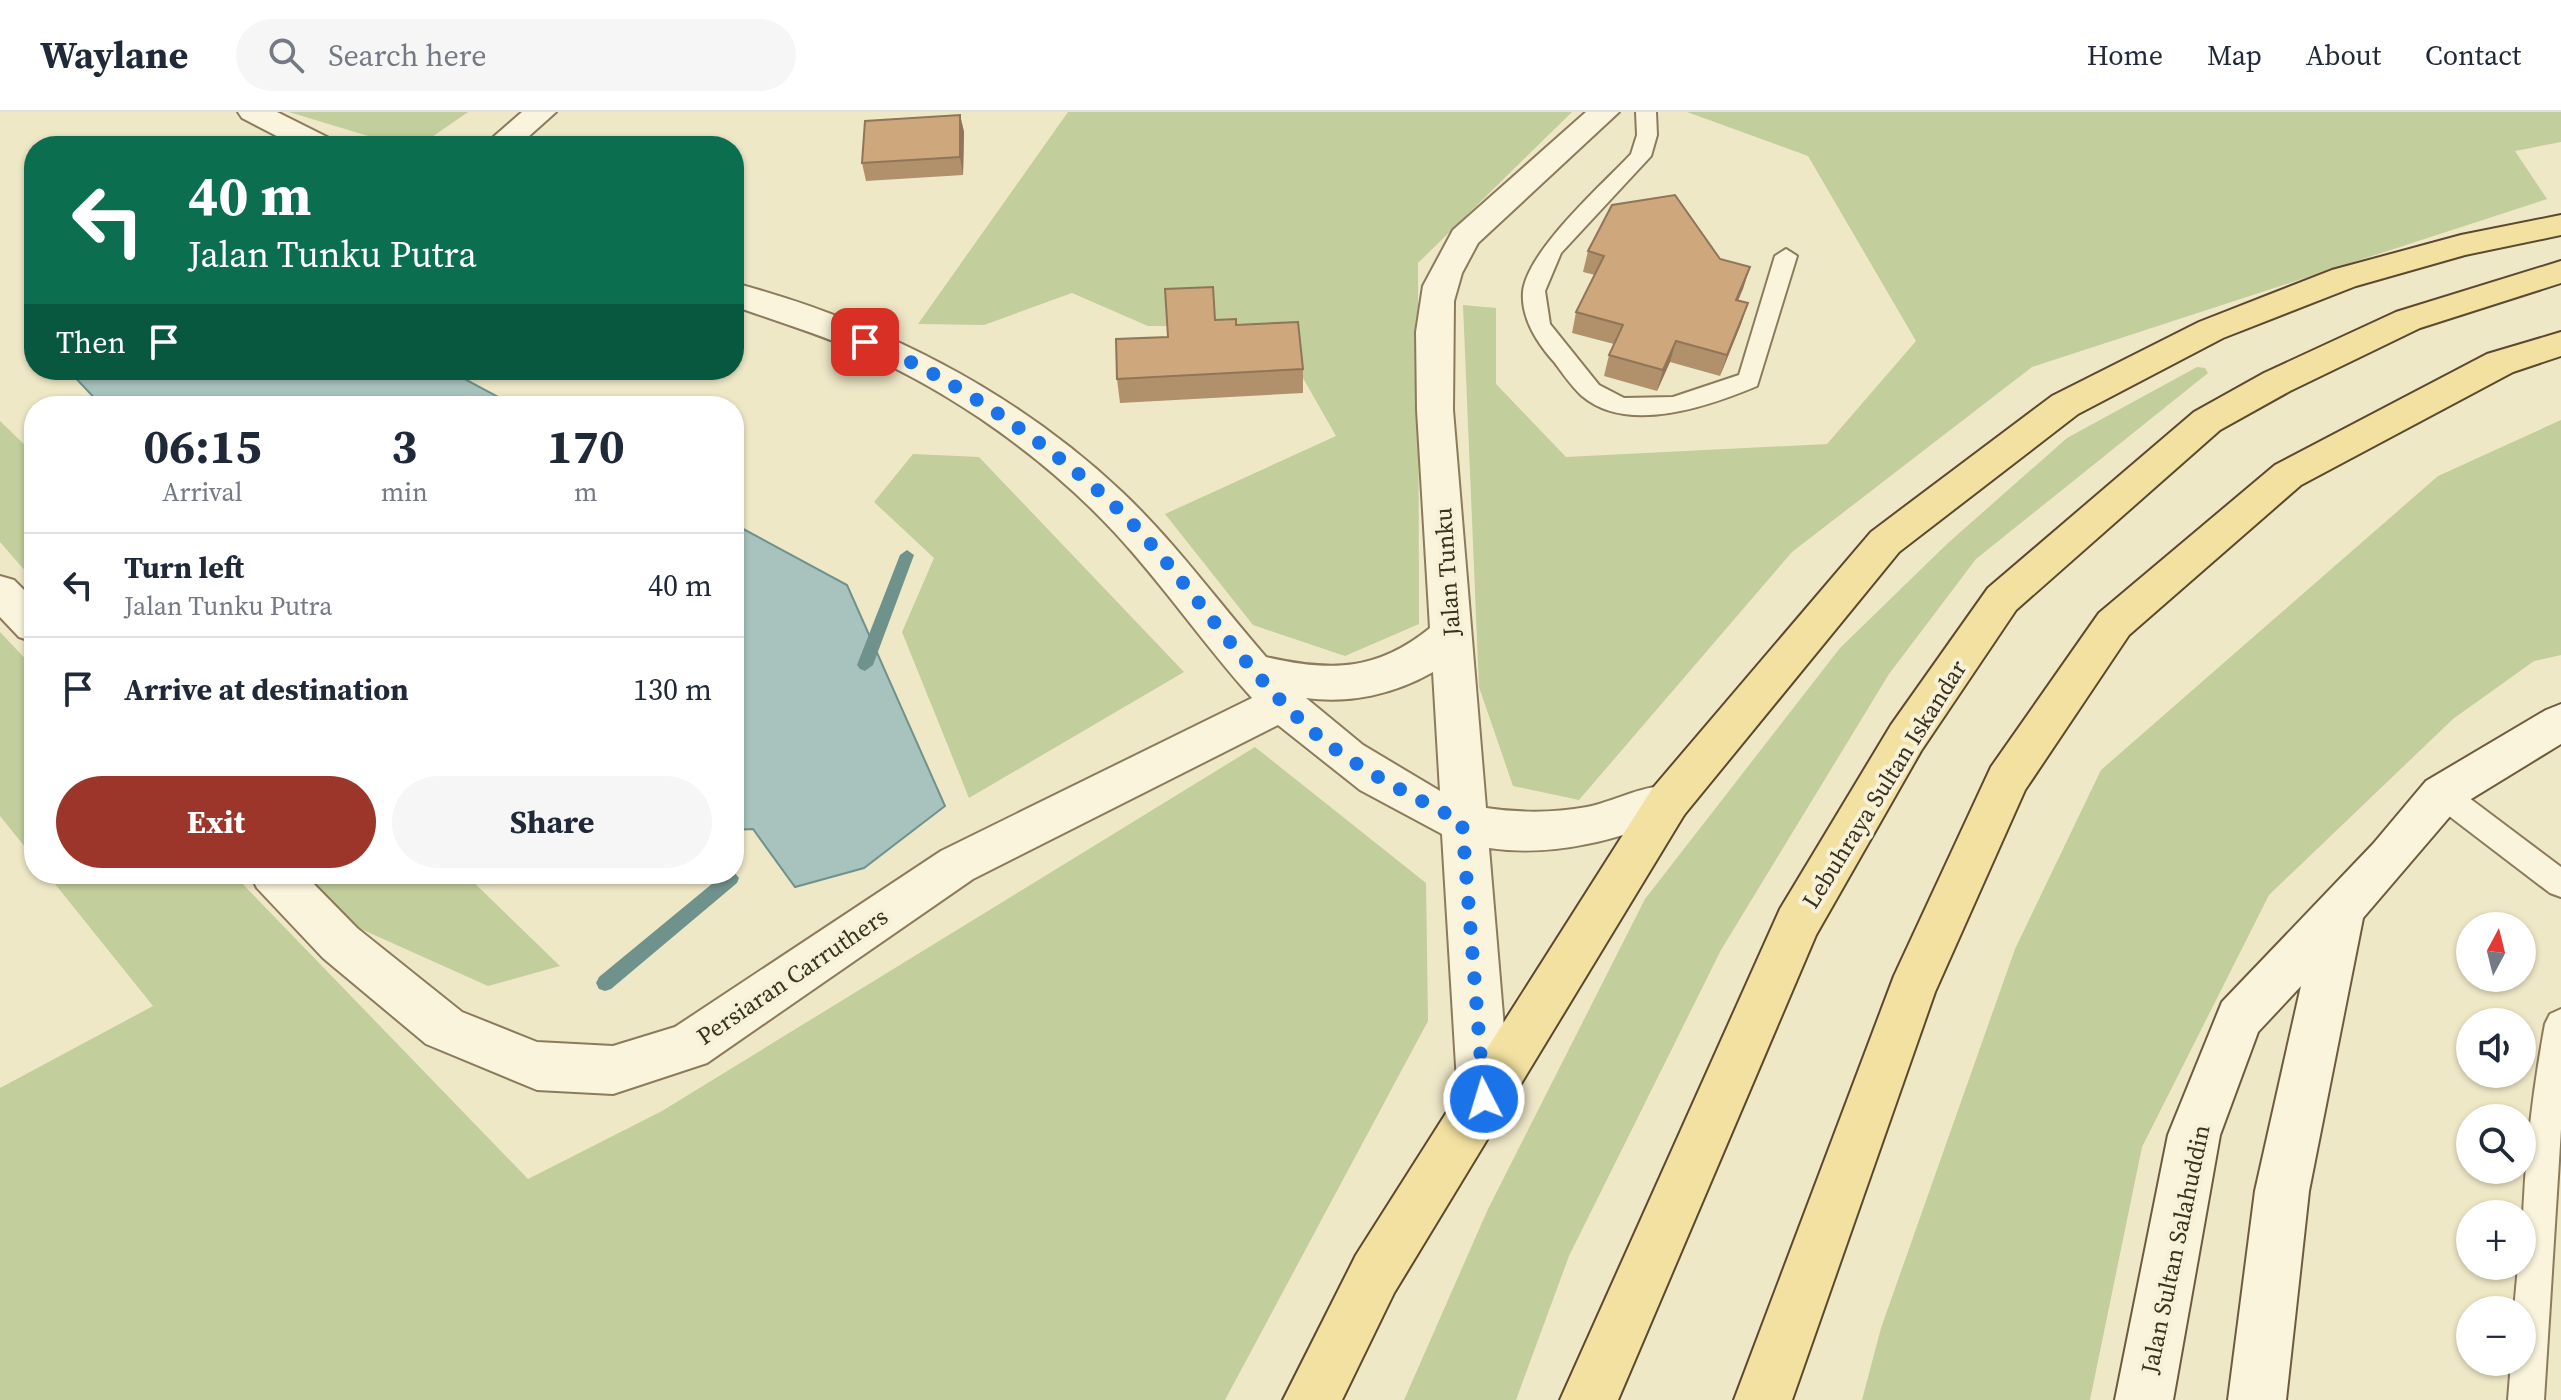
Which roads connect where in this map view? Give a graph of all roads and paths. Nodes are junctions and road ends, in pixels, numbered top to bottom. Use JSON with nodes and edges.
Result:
{"nodes":[{"id":1,"x":253,"y":112,"type":"edge"},
{"id":2,"x":541,"y":112,"type":"edge"},
{"id":3,"x":1604,"y":112,"type":"edge"},
{"id":4,"x":1646,"y":112,"type":"edge"},
{"id":5,"x":300,"y":136,"type":"edge"},
{"id":6,"x":511,"y":136,"type":"edge"},
{"id":7,"x":2561,"y":225,"type":"edge"},
{"id":8,"x":1786,"y":256,"type":"dead end"},
{"id":9,"x":2561,"y":272,"type":"edge"},
{"id":10,"x":744,"y":298,"type":"edge"},
{"id":11,"x":2561,"y":344,"type":"edge"},
{"id":12,"x":0,"y":591,"type":"edge"},
{"id":13,"x":24,"y":616,"type":"edge"},
{"id":14,"x":1451,"y":634,"type":"junction"},
{"id":15,"x":1267,"y":687,"type":"junction"},
{"id":16,"x":2561,"y":722,"type":"edge"},
{"id":17,"x":2442,"y":794,"type":"junction"},
{"id":18,"x":1668,"y":802,"type":"junction"},
{"id":19,"x":1462,"y":822,"type":"junction"},
{"id":20,"x":283,"y":884,"type":"edge"},
{"id":21,"x":2561,"y":884,"type":"edge"},
{"id":22,"x":2343,"y":904,"type":"junction"},
{"id":23,"x":2561,"y":1024,"type":"edge"},
{"id":24,"x":1484,"y":1099,"type":"junction"},
{"id":25,"x":1312,"y":1400,"type":"edge"},
{"id":26,"x":1589,"y":1400,"type":"edge"},
{"id":27,"x":1763,"y":1400,"type":"edge"},
{"id":28,"x":2144,"y":1400,"type":"edge"},
{"id":29,"x":2257,"y":1400,"type":"edge"},
{"id":30,"x":2526,"y":1400,"type":"edge"}],
"edges":[{"from":1,"to":5,"type":"street"},
{"from":2,"to":6,"type":"street"},
{"from":3,"to":14,"type":"street","name":"Jalan Tunku"},
{"from":4,"to":8,"type":"lane"},
{"from":7,"to":18,"type":"main road"},
{"from":9,"to":26,"type":"main road","name":"Lebuhraya Sultan Iskandar"},
{"from":10,"to":15,"type":"street"},
{"from":11,"to":27,"type":"main road"},
{"from":12,"to":13,"type":"street"},
{"from":14,"to":15,"type":"street"},
{"from":14,"to":19,"type":"street","name":"Jalan Tunku"},
{"from":15,"to":19,"type":"street"},
{"from":15,"to":20,"type":"street","name":"Persiaran Carruthers"},
{"from":16,"to":17,"type":"street","name":"Jalan Sultan Salahuddin"},
{"from":17,"to":21,"type":"lane"},
{"from":17,"to":22,"type":"street","name":"Jalan Sultan Salahuddin"},
{"from":18,"to":19,"type":"street"},
{"from":18,"to":24,"type":"main road"},
{"from":19,"to":24,"type":"street","name":"Jalan Tunku"},
{"from":22,"to":28,"type":"street","name":"Jalan Sultan Salahuddin"},
{"from":22,"to":29,"type":"street"},
{"from":23,"to":30,"type":"lane"},
{"from":24,"to":25,"type":"main road"}]}
